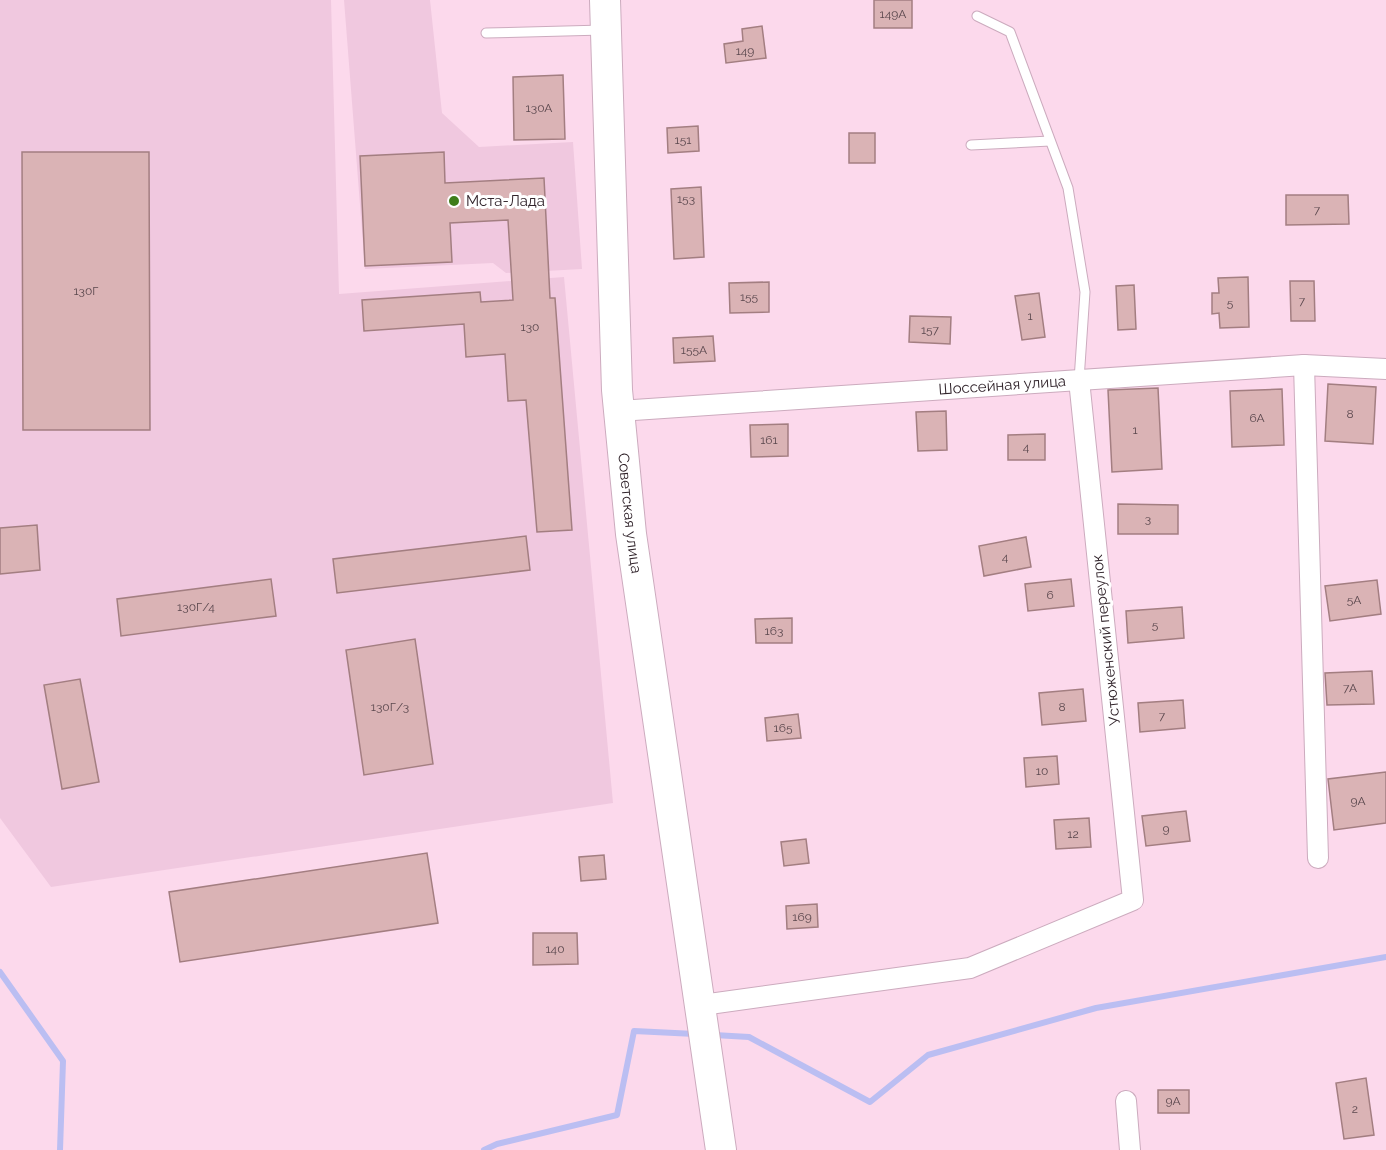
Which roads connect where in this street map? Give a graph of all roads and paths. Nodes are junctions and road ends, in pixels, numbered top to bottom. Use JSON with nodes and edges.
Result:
{"nodes":[{"id":1,"x":605,"y":0,"type":"edge"},
{"id":2,"x":977,"y":16,"type":"dead end"},
{"id":3,"x":605,"y":30,"type":"junction"},
{"id":4,"x":486,"y":33,"type":"dead end"},
{"id":5,"x":1050,"y":141,"type":"junction"},
{"id":6,"x":971,"y":145,"type":"dead end"},
{"id":7,"x":1304,"y":365,"type":"junction"},
{"id":8,"x":1386,"y":369,"type":"edge"},
{"id":9,"x":1079,"y":380,"type":"junction"},
{"id":10,"x":619,"y":411,"type":"junction"},
{"id":11,"x":1318,"y":858,"type":"dead end"},
{"id":12,"x":704,"y":1025,"type":"junction"},
{"id":13,"x":1126,"y":1101,"type":"dead end"},
{"id":14,"x":721,"y":1150,"type":"edge"},
{"id":15,"x":1130,"y":1150,"type":"edge"}],
"edges":[{"from":1,"to":3,"type":"main road","name":"Советская улица"},
{"from":2,"to":5,"type":"lane"},
{"from":3,"to":4,"type":"lane"},
{"from":3,"to":10,"type":"main road","name":"Советская улица"},
{"from":5,"to":6,"type":"lane"},
{"from":5,"to":9,"type":"lane"},
{"from":7,"to":8,"type":"street","name":"Шоссейная улица"},
{"from":7,"to":9,"type":"street","name":"Шоссейная улица"},
{"from":7,"to":11,"type":"street"},
{"from":9,"to":10,"type":"street","name":"Шоссейная улица"},
{"from":9,"to":12,"type":"street","name":"Устюженский переулок"},
{"from":10,"to":12,"type":"main road","name":"Советская улица"},
{"from":12,"to":14,"type":"main road","name":"Советская улица"},
{"from":13,"to":15,"type":"street"}]}
